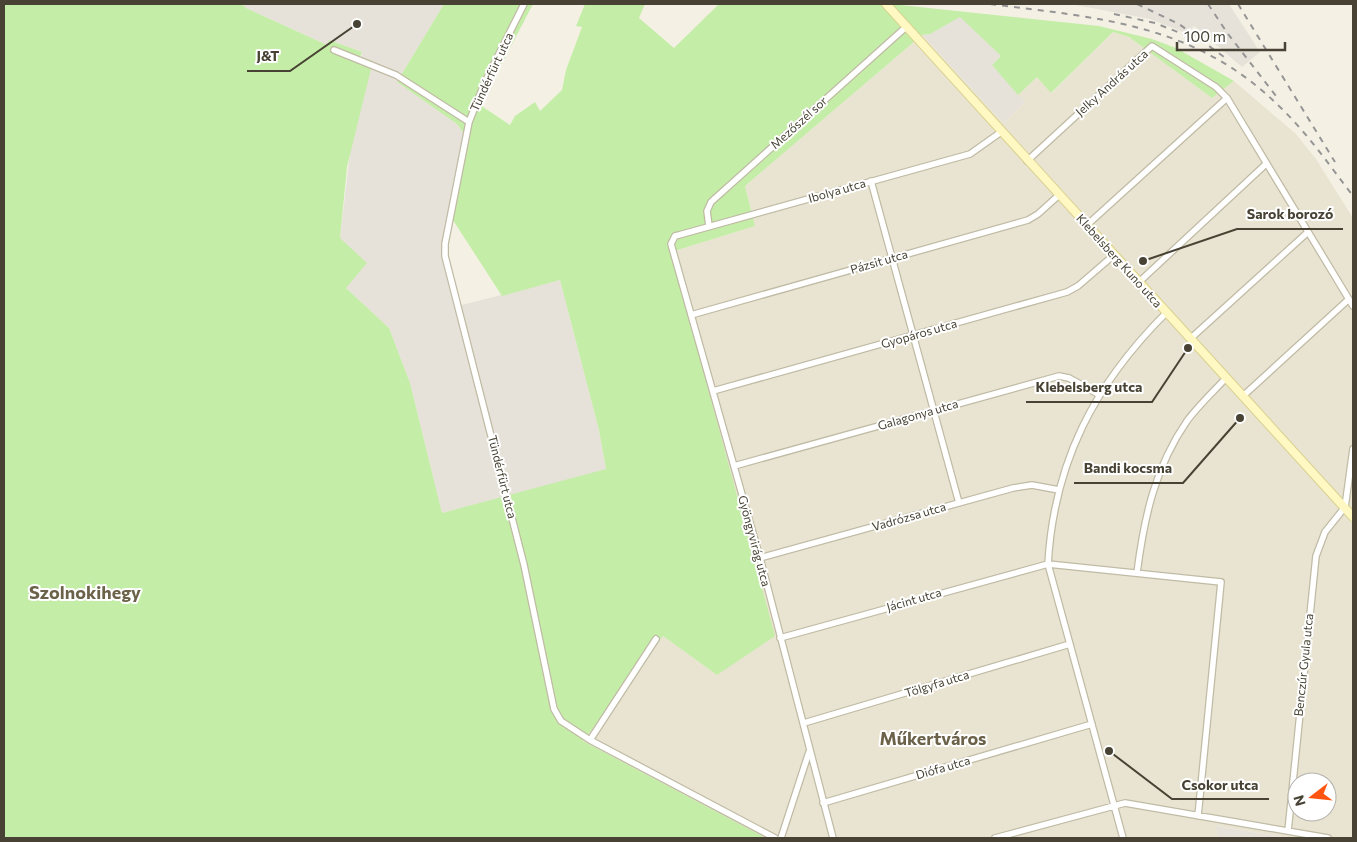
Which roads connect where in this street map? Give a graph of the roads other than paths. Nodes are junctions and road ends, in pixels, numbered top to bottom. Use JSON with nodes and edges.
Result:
{"nodes":[{"id":1,"x":524,"y":4,"type":"edge"},
{"id":2,"x":885,"y":4,"type":"edge"},
{"id":3,"x":906,"y":27,"type":"junction"},
{"id":4,"x":334,"y":50,"type":"dead end"},
{"id":5,"x":1227,"y":98,"type":"junction"},
{"id":6,"x":469,"y":122,"type":"junction"},
{"id":7,"x":1001,"y":132,"type":"junction"},
{"id":8,"x":1027,"y":161,"type":"junction"},
{"id":9,"x":1266,"y":164,"type":"junction"},
{"id":10,"x":871,"y":181,"type":"junction"},
{"id":11,"x":1059,"y":195,"type":"junction"},
{"id":12,"x":1087,"y":225,"type":"junction"},
{"id":13,"x":709,"y":226,"type":"junction"},
{"id":14,"x":1308,"y":232,"type":"junction"},
{"id":15,"x":672,"y":244,"type":"joint"},
{"id":16,"x":1114,"y":255,"type":"junction"},
{"id":17,"x":892,"y":258,"type":"junction"},
{"id":18,"x":1138,"y":282,"type":"junction"},
{"id":19,"x":1349,"y":299,"type":"junction"},
{"id":20,"x":1353,"y":306,"type":"edge"},
{"id":21,"x":1166,"y":313,"type":"junction"},
{"id":22,"x":691,"y":314,"type":"junction"},
{"id":23,"x":913,"y":336,"type":"junction"},
{"id":24,"x":1190,"y":339,"type":"junction"},
{"id":25,"x":1226,"y":378,"type":"junction"},
{"id":26,"x":713,"y":391,"type":"junction"},
{"id":27,"x":1098,"y":394,"type":"junction"},
{"id":28,"x":1242,"y":396,"type":"junction"},
{"id":29,"x":934,"y":410,"type":"junction"},
{"id":30,"x":1353,"y":449,"type":"edge"},
{"id":31,"x":734,"y":466,"type":"junction"},
{"id":32,"x":1059,"y":490,"type":"junction"},
{"id":33,"x":1351,"y":490,"type":"edge"},
{"id":34,"x":959,"y":502,"type":"junction"},
{"id":35,"x":1344,"y":507,"type":"junction"},
{"id":36,"x":1353,"y":517,"type":"edge"},
{"id":37,"x":760,"y":558,"type":"junction"},
{"id":38,"x":1048,"y":564,"type":"junction"},
{"id":39,"x":1137,"y":573,"type":"junction"},
{"id":40,"x":780,"y":638,"type":"junction"},
{"id":41,"x":656,"y":639,"type":"dead end"},
{"id":42,"x":1070,"y":644,"type":"junction"},
{"id":43,"x":804,"y":724,"type":"junction"},
{"id":44,"x":1092,"y":724,"type":"junction"},
{"id":45,"x":590,"y":740,"type":"junction"},
{"id":46,"x":809,"y":752,"type":"junction"},
{"id":47,"x":823,"y":803,"type":"junction"},
{"id":48,"x":1115,"y":806,"type":"junction"},
{"id":49,"x":1198,"y":816,"type":"junction"},
{"id":50,"x":1288,"y":831,"type":"junction"},
{"id":51,"x":774,"y":838,"type":"edge"},
{"id":52,"x":780,"y":838,"type":"edge"},
{"id":53,"x":833,"y":838,"type":"edge"},
{"id":54,"x":995,"y":838,"type":"edge"},
{"id":55,"x":1123,"y":838,"type":"edge"},
{"id":56,"x":1328,"y":838,"type":"edge"}],
"edges":[{"from":1,"to":6,"type":"street","name":"Tündérfürt utca"},
{"from":2,"to":3,"type":"street","name":"Klebelsberg Kuno utca"},
{"from":3,"to":7,"type":"street","name":"Klebelsberg Kuno utca"},
{"from":3,"to":13,"type":"street","name":"Mezőszél sor"},
{"from":4,"to":6,"type":"street"},
{"from":5,"to":8,"type":"street","name":"Jelky András utca"},
{"from":5,"to":9,"type":"street"},
{"from":5,"to":12,"type":"street"},
{"from":6,"to":45,"type":"street","name":"Tündérfürt utca"},
{"from":7,"to":8,"type":"street","name":"Klebelsberg Kuno utca"},
{"from":7,"to":10,"type":"street","name":"Ibolya utca"},
{"from":8,"to":11,"type":"street","name":"Klebelsberg Kuno utca"},
{"from":9,"to":14,"type":"street"},
{"from":9,"to":18,"type":"street"},
{"from":10,"to":13,"type":"street","name":"Ibolya utca"},
{"from":10,"to":17,"type":"street"},
{"from":11,"to":12,"type":"street","name":"Klebelsberg Kuno utca"},
{"from":11,"to":17,"type":"street","name":"Pázsit utca"},
{"from":12,"to":16,"type":"street","name":"Klebelsberg Kuno utca"},
{"from":13,"to":15,"type":"street","name":"Ibolya utca"},
{"from":14,"to":19,"type":"street"},
{"from":14,"to":24,"type":"street"},
{"from":15,"to":22,"type":"street","name":"Gyöngyvirág utca"},
{"from":16,"to":18,"type":"street","name":"Klebelsberg Kuno utca"},
{"from":16,"to":23,"type":"street","name":"Gyopáros utca"},
{"from":17,"to":22,"type":"street","name":"Pázsit utca"},
{"from":17,"to":23,"type":"street"},
{"from":18,"to":21,"type":"street","name":"Klebelsberg Kuno utca"},
{"from":19,"to":20,"type":"street"},
{"from":19,"to":28,"type":"street"},
{"from":21,"to":24,"type":"street","name":"Klebelsberg Kuno utca"},
{"from":21,"to":27,"type":"street"},
{"from":22,"to":26,"type":"street","name":"Gyöngyvirág utca"},
{"from":23,"to":26,"type":"street","name":"Gyopáros utca"},
{"from":23,"to":29,"type":"street"},
{"from":24,"to":25,"type":"street","name":"Klebelsberg Kuno utca"},
{"from":25,"to":28,"type":"street","name":"Klebelsberg Kuno utca"},
{"from":25,"to":39,"type":"street"},
{"from":26,"to":31,"type":"street","name":"Gyöngyvirág utca"},
{"from":27,"to":29,"type":"street","name":"Galagonya utca"},
{"from":27,"to":32,"type":"street"},
{"from":28,"to":35,"type":"street","name":"Klebelsberg Kuno utca"},
{"from":29,"to":31,"type":"street","name":"Galagonya utca"},
{"from":29,"to":34,"type":"street"},
{"from":30,"to":33,"type":"street"},
{"from":31,"to":37,"type":"street","name":"Gyöngyvirág utca"},
{"from":32,"to":34,"type":"street","name":"Vadrózsa utca"},
{"from":32,"to":38,"type":"street"},
{"from":33,"to":35,"type":"street"},
{"from":34,"to":37,"type":"street","name":"Vadrózsa utca"},
{"from":35,"to":36,"type":"street","name":"Klebelsberg Kuno utca"},
{"from":35,"to":50,"type":"street","name":"Benczúr Gyula utca"},
{"from":37,"to":40,"type":"street","name":"Gyöngyvirág utca"},
{"from":38,"to":39,"type":"street"},
{"from":38,"to":40,"type":"street","name":"Jácint utca"},
{"from":38,"to":42,"type":"street"},
{"from":39,"to":49,"type":"street"},
{"from":40,"to":43,"type":"street","name":"Gyöngyvirág utca"},
{"from":41,"to":45,"type":"street"},
{"from":42,"to":43,"type":"street","name":"Tölgyfa utca"},
{"from":42,"to":44,"type":"street"},
{"from":43,"to":46,"type":"street","name":"Gyöngyvirág utca"},
{"from":44,"to":47,"type":"street","name":"Diófa utca"},
{"from":44,"to":48,"type":"street"},
{"from":45,"to":51,"type":"street","name":"Tündérfürt utca"},
{"from":46,"to":47,"type":"street","name":"Gyöngyvirág utca"},
{"from":46,"to":52,"type":"street"},
{"from":47,"to":53,"type":"street","name":"Gyöngyvirág utca"},
{"from":48,"to":49,"type":"street"},
{"from":48,"to":54,"type":"street"},
{"from":48,"to":55,"type":"street"},
{"from":49,"to":50,"type":"street"},
{"from":50,"to":56,"type":"street"}]}
